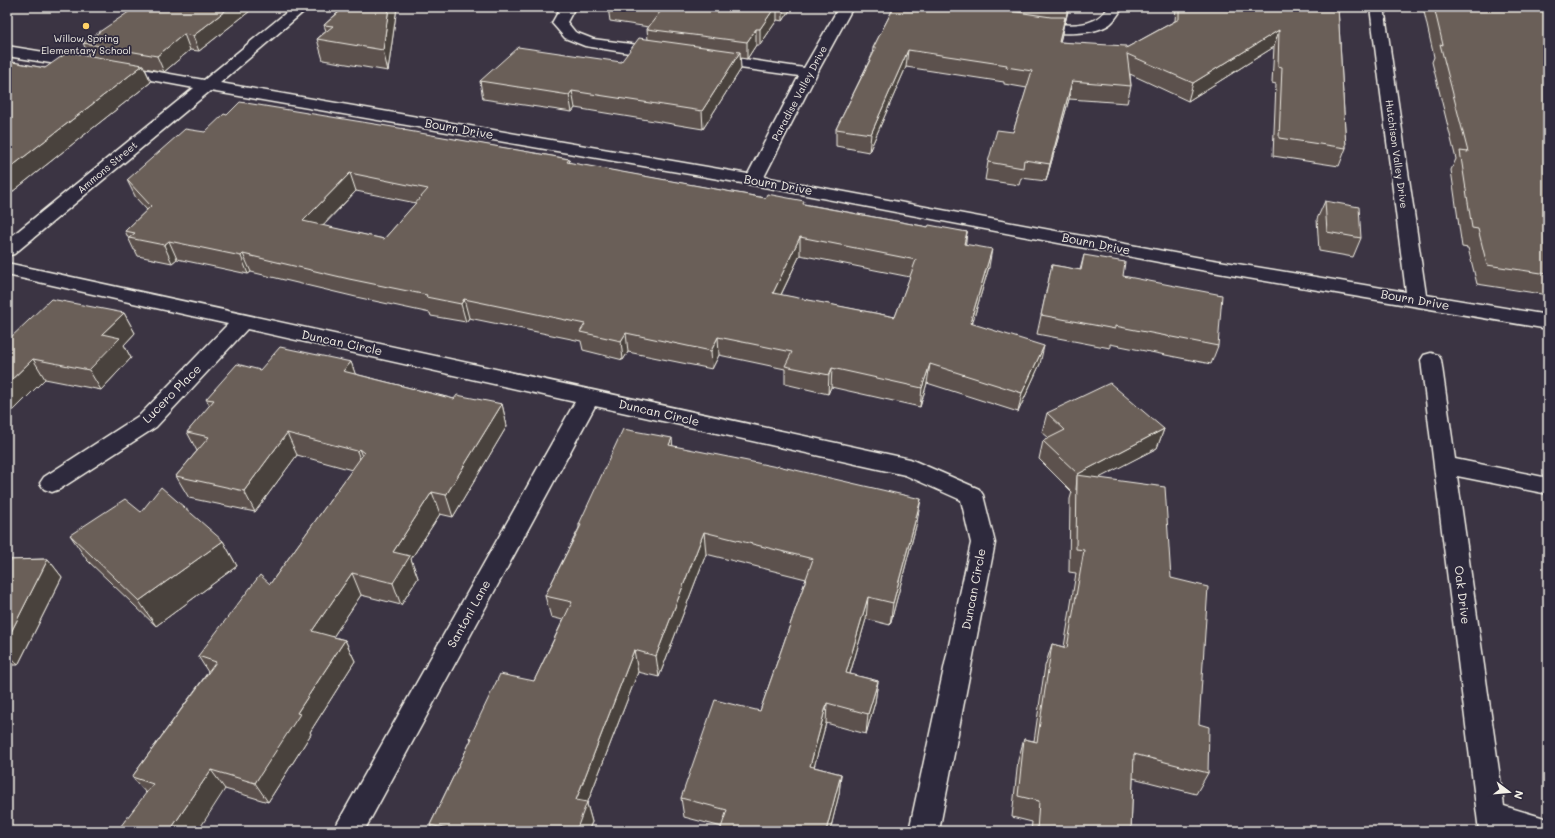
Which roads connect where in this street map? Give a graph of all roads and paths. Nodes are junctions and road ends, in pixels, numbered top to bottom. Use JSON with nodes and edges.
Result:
{"nodes":[{"id":1,"x":302,"y":7,"type":"edge"},
{"id":2,"x":568,"y":7,"type":"edge"},
{"id":3,"x":846,"y":7,"type":"edge"},
{"id":4,"x":1116,"y":7,"type":"edge"},
{"id":5,"x":1377,"y":7,"type":"edge"},
{"id":6,"x":1017,"y":24,"type":"edge"},
{"id":7,"x":7,"y":51,"type":"edge"},
{"id":8,"x":679,"y":55,"type":"edge"},
{"id":9,"x":694,"y":57,"type":"edge"},
{"id":10,"x":809,"y":73,"type":"junction"},
{"id":11,"x":206,"y":85,"type":"junction"},
{"id":12,"x":753,"y":180,"type":"junction"},
{"id":13,"x":7,"y":250,"type":"edge"},
{"id":14,"x":7,"y":269,"type":"edge"},
{"id":15,"x":1417,"y":300,"type":"junction"},
{"id":16,"x":243,"y":321,"type":"junction"},
{"id":17,"x":1548,"y":322,"type":"edge"},
{"id":18,"x":1431,"y":360,"type":"dead end"},
{"id":19,"x":589,"y":397,"type":"junction"},
{"id":20,"x":1445,"y":464,"type":"junction"},
{"id":21,"x":52,"y":483,"type":"dead end"},
{"id":22,"x":1548,"y":486,"type":"edge"},
{"id":23,"x":1491,"y":824,"type":"edge"},
{"id":24,"x":348,"y":831,"type":"edge"},
{"id":25,"x":924,"y":831,"type":"edge"},
{"id":26,"x":1545,"y":831,"type":"edge"}],
"edges":[{"from":1,"to":11,"type":"street","name":"Ammons Street"},
{"from":2,"to":8,"type":"street"},
{"from":3,"to":10,"type":"street","name":"Paradise Valley Drive"},
{"from":4,"to":6,"type":"street"},
{"from":5,"to":15,"type":"street","name":"Hutchison Valley Drive"},
{"from":7,"to":11,"type":"street","name":"Bourn Drive"},
{"from":9,"to":10,"type":"street"},
{"from":10,"to":12,"type":"street","name":"Paradise Valley Drive"},
{"from":11,"to":12,"type":"street","name":"Bourn Drive"},
{"from":11,"to":13,"type":"street","name":"Ammons Street"},
{"from":12,"to":15,"type":"street","name":"Bourn Drive"},
{"from":14,"to":16,"type":"street","name":"Duncan Circle"},
{"from":15,"to":17,"type":"street","name":"Bourn Drive"},
{"from":16,"to":19,"type":"street","name":"Duncan Circle"},
{"from":16,"to":21,"type":"street","name":"Lucero Place"},
{"from":18,"to":20,"type":"lane","name":"Oak Drive"},
{"from":19,"to":24,"type":"street","name":"Santoni Lane"},
{"from":19,"to":25,"type":"street","name":"Duncan Circle"},
{"from":20,"to":22,"type":"lane"},
{"from":20,"to":23,"type":"lane","name":"Oak Drive"},
{"from":23,"to":26,"type":"lane"}]}
